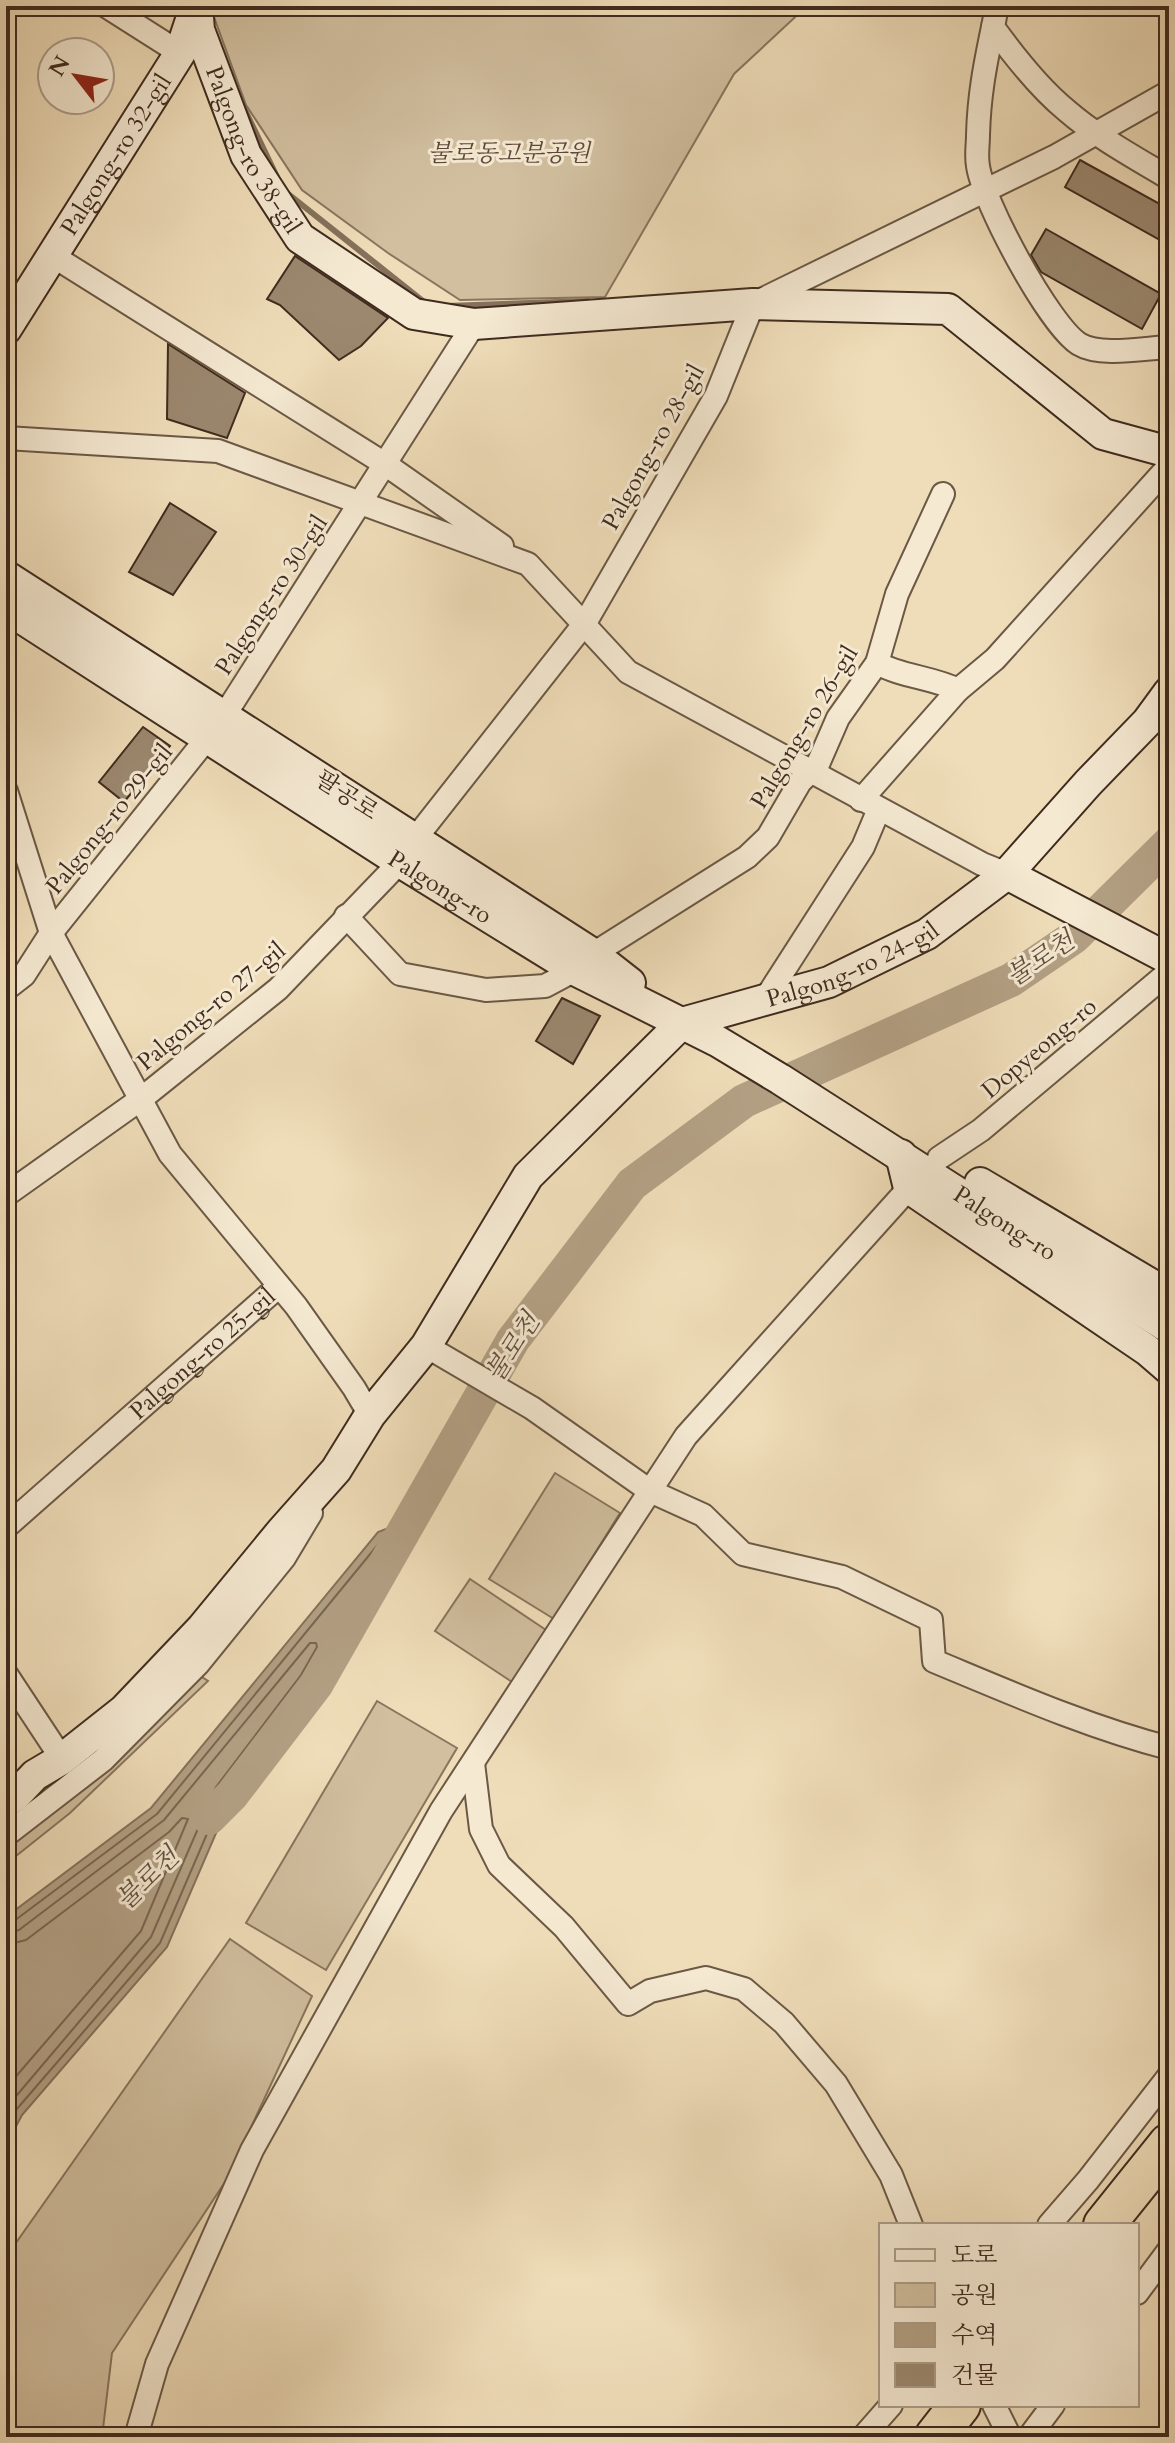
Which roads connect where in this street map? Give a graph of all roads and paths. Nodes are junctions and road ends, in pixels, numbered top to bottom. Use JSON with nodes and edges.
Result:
{"nodes":[{"id":1,"x":106,"y":6,"type":"edge"},
{"id":2,"x":196,"y":6,"type":"edge"},
{"id":3,"x":995,"y":16,"type":"edge"},
{"id":4,"x":180,"y":53,"type":"junction"},
{"id":5,"x":1169,"y":92,"type":"edge"},
{"id":6,"x":1095,"y":133,"type":"junction"},
{"id":7,"x":1169,"y":178,"type":"edge"},
{"id":8,"x":985,"y":191,"type":"junction"},
{"id":9,"x":53,"y":256,"type":"junction"},
{"id":10,"x":753,"y":304,"type":"junction"},
{"id":11,"x":474,"y":324,"type":"junction"},
{"id":12,"x":6,"y":329,"type":"edge"},
{"id":13,"x":187,"y":340,"type":"joint"},
{"id":14,"x":1169,"y":347,"type":"edge"},
{"id":15,"x":6,"y":438,"type":"edge"},
{"id":16,"x":1169,"y":452,"type":"edge"},
{"id":17,"x":385,"y":464,"type":"junction"},
{"id":18,"x":1169,"y":466,"type":"edge"},
{"id":19,"x":943,"y":494,"type":"dead end"},
{"id":20,"x":362,"y":502,"type":"junction"},
{"id":21,"x":528,"y":564,"type":"junction"},
{"id":22,"x":6,"y":576,"type":"edge"},
{"id":23,"x":6,"y":608,"type":"edge"},
{"id":24,"x":585,"y":623,"type":"junction"},
{"id":25,"x":877,"y":663,"type":"junction"},
{"id":26,"x":958,"y":690,"type":"junction"},
{"id":27,"x":1169,"y":692,"type":"edge"},
{"id":28,"x":216,"y":726,"type":"junction"},
{"id":29,"x":810,"y":772,"type":"junction"},
{"id":30,"x":6,"y":791,"type":"edge"},
{"id":31,"x":870,"y":804,"type":"junction"},
{"id":32,"x":408,"y":850,"type":"junction"},
{"id":33,"x":1014,"y":877,"type":"junction"},
{"id":34,"x":346,"y":916,"type":"junction"},
{"id":35,"x":51,"y":933,"type":"junction"},
{"id":36,"x":1160,"y":953,"type":"edge"},
{"id":37,"x":584,"y":962,"type":"junction"},
{"id":38,"x":15,"y":968,"type":"edge"},
{"id":39,"x":1169,"y":972,"type":"edge"},
{"id":40,"x":77,"y":982,"type":"joint"},
{"id":41,"x":6,"y":989,"type":"edge"},
{"id":42,"x":764,"y":1001,"type":"junction"},
{"id":43,"x":682,"y":1023,"type":"junction"},
{"id":44,"x":141,"y":1099,"type":"junction"},
{"id":45,"x":901,"y":1155,"type":"junction"},
{"id":46,"x":939,"y":1158,"type":"junction"},
{"id":47,"x":909,"y":1188,"type":"junction"},
{"id":48,"x":6,"y":1195,"type":"edge"},
{"id":49,"x":279,"y":1286,"type":"junction"},
{"id":50,"x":1169,"y":1295,"type":"edge"},
{"id":51,"x":1169,"y":1328,"type":"edge"},
{"id":52,"x":434,"y":1352,"type":"junction"},
{"id":53,"x":1169,"y":1369,"type":"edge"},
{"id":54,"x":370,"y":1415,"type":"junction"},
{"id":55,"x":336,"y":1470,"type":"junction"},
{"id":56,"x":650,"y":1491,"type":"junction"},
{"id":57,"x":6,"y":1527,"type":"edge"},
{"id":58,"x":11,"y":1681,"type":"edge"},
{"id":59,"x":1169,"y":1748,"type":"edge"},
{"id":60,"x":62,"y":1759,"type":"junction"},
{"id":61,"x":473,"y":1763,"type":"junction"},
{"id":62,"x":21,"y":1778,"type":"edge"},
{"id":63,"x":6,"y":1802,"type":"edge"},
{"id":64,"x":6,"y":1835,"type":"edge"},
{"id":65,"x":1169,"y":2076,"type":"edge"},
{"id":66,"x":1169,"y":2144,"type":"edge"},
{"id":67,"x":910,"y":2223,"type":"edge"},
{"id":68,"x":1051,"y":2223,"type":"edge"},
{"id":69,"x":1106,"y":2223,"type":"edge"},
{"id":70,"x":1169,"y":2250,"type":"edge"},
{"id":71,"x":1139,"y":2290,"type":"edge"},
{"id":72,"x":889,"y":2407,"type":"edge"},
{"id":73,"x":995,"y":2407,"type":"edge"},
{"id":74,"x":1052,"y":2407,"type":"edge"},
{"id":75,"x":136,"y":2437,"type":"edge"},
{"id":76,"x":863,"y":2437,"type":"edge"},
{"id":77,"x":1010,"y":2437,"type":"edge"},
{"id":78,"x":1029,"y":2437,"type":"edge"}],
"edges":[{"from":1,"to":4,"type":"street","name":"Palgong-ro 32-gil"},
{"from":2,"to":4,"type":"main road","name":"Palgong-ro 32-gil"},
{"from":2,"to":11,"type":"main road","name":"Palgong-ro 38-gil"},
{"from":3,"to":6,"type":"street"},
{"from":3,"to":8,"type":"street"},
{"from":4,"to":9,"type":"main road","name":"Palgong-ro 32-gil"},
{"from":5,"to":6,"type":"street"},
{"from":6,"to":7,"type":"street"},
{"from":6,"to":8,"type":"street"},
{"from":8,"to":10,"type":"street"},
{"from":8,"to":14,"type":"street"},
{"from":9,"to":12,"type":"main road","name":"Palgong-ro 32-gil"},
{"from":9,"to":13,"type":"street","name":"Palgong-ro 32-gil"},
{"from":10,"to":11,"type":"main road","name":"Palgong-ro 38-gil"},
{"from":10,"to":16,"type":"main road","name":"Palgong-ro 38-gil"},
{"from":10,"to":24,"type":"street","name":"Palgong-ro 28-gil"},
{"from":11,"to":17,"type":"street","name":"Palgong-ro 30-gil"},
{"from":13,"to":17,"type":"street","name":"Palgong-ro 30-gil"},
{"from":15,"to":20,"type":"street","name":"Palgong-ro 30-gil"},
{"from":17,"to":20,"type":"street","name":"Palgong-ro 30-gil"},
{"from":17,"to":21,"type":"street","name":"Palgong-ro 30-gil"},
{"from":18,"to":26,"type":"street"},
{"from":19,"to":25,"type":"street","name":"Palgong-ro 26-gil"},
{"from":20,"to":21,"type":"street","name":"Palgong-ro 30-gil"},
{"from":20,"to":28,"type":"street","name":"Palgong-ro 30-gil"},
{"from":21,"to":24,"type":"street","name":"Palgong-ro 30-gil"},
{"from":22,"to":28,"type":"main road"},
{"from":23,"to":28,"type":"main road","name":"Palgong-ro"},
{"from":24,"to":29,"type":"street","name":"Palgong-ro 30-gil"},
{"from":24,"to":32,"type":"street","name":"Palgong-ro 28-gil"},
{"from":25,"to":26,"type":"street"},
{"from":25,"to":29,"type":"street","name":"Palgong-ro 26-gil"},
{"from":26,"to":31,"type":"street"},
{"from":27,"to":33,"type":"main road","name":"Palgong-ro 24-gil"},
{"from":28,"to":32,"type":"main road","name":"Palgong-ro"},
{"from":28,"to":35,"type":"street","name":"Palgong-ro 29-gil"},
{"from":29,"to":31,"type":"street"},
{"from":29,"to":37,"type":"street","name":"Palgong-ro 26-gil"},
{"from":30,"to":35,"type":"street","name":"Palgong-ro 29-gil"},
{"from":31,"to":33,"type":"street"},
{"from":31,"to":42,"type":"street"},
{"from":32,"to":34,"type":"street","name":"Palgong-ro 27-gil"},
{"from":32,"to":37,"type":"main road"},
{"from":33,"to":36,"type":"main road"},
{"from":33,"to":42,"type":"main road","name":"Palgong-ro 24-gil"},
{"from":34,"to":37,"type":"street","name":"Palgong-ro 26-gil"},
{"from":34,"to":44,"type":"street","name":"Palgong-ro 27-gil"},
{"from":35,"to":38,"type":"street","name":"Palgong-ro 29-gil"},
{"from":35,"to":40,"type":"street","name":"Palgong-ro 29-gil"},
{"from":37,"to":43,"type":"main road"},
{"from":38,"to":41,"type":"street","name":"Palgong-ro 29-gil"},
{"from":39,"to":46,"type":"street","name":"Dopyeong-ro"},
{"from":40,"to":44,"type":"street","name":"Palgong-ro 27-gil"},
{"from":42,"to":43,"type":"main road","name":"Palgong-ro 24-gil"},
{"from":43,"to":45,"type":"main road","name":"Palgong-ro"},
{"from":43,"to":52,"type":"main road"},
{"from":44,"to":48,"type":"street","name":"Palgong-ro 27-gil"},
{"from":44,"to":49,"type":"street","name":"Palgong-ro 27-gil"},
{"from":45,"to":46,"type":"main road"},
{"from":45,"to":47,"type":"main road"},
{"from":45,"to":51,"type":"main road","name":"Palgong-ro"},
{"from":46,"to":50,"type":"main road"},
{"from":47,"to":53,"type":"main road"},
{"from":47,"to":56,"type":"street"},
{"from":49,"to":54,"type":"street","name":"Palgong-ro 25-gil"},
{"from":49,"to":57,"type":"street","name":"Palgong-ro 25-gil"},
{"from":52,"to":54,"type":"main road"},
{"from":52,"to":56,"type":"street"},
{"from":54,"to":55,"type":"main road"},
{"from":55,"to":60,"type":"main road"},
{"from":55,"to":64,"type":"street"},
{"from":56,"to":59,"type":"street"},
{"from":56,"to":61,"type":"street"},
{"from":58,"to":60,"type":"street"},
{"from":60,"to":62,"type":"main road"},
{"from":61,"to":67,"type":"street"},
{"from":61,"to":75,"type":"street"},
{"from":62,"to":63,"type":"main road"},
{"from":65,"to":68,"type":"street"},
{"from":66,"to":69,"type":"highway"},
{"from":70,"to":71,"type":"street"},
{"from":72,"to":76,"type":"street"},
{"from":73,"to":77,"type":"street"},
{"from":74,"to":78,"type":"street"}]}
